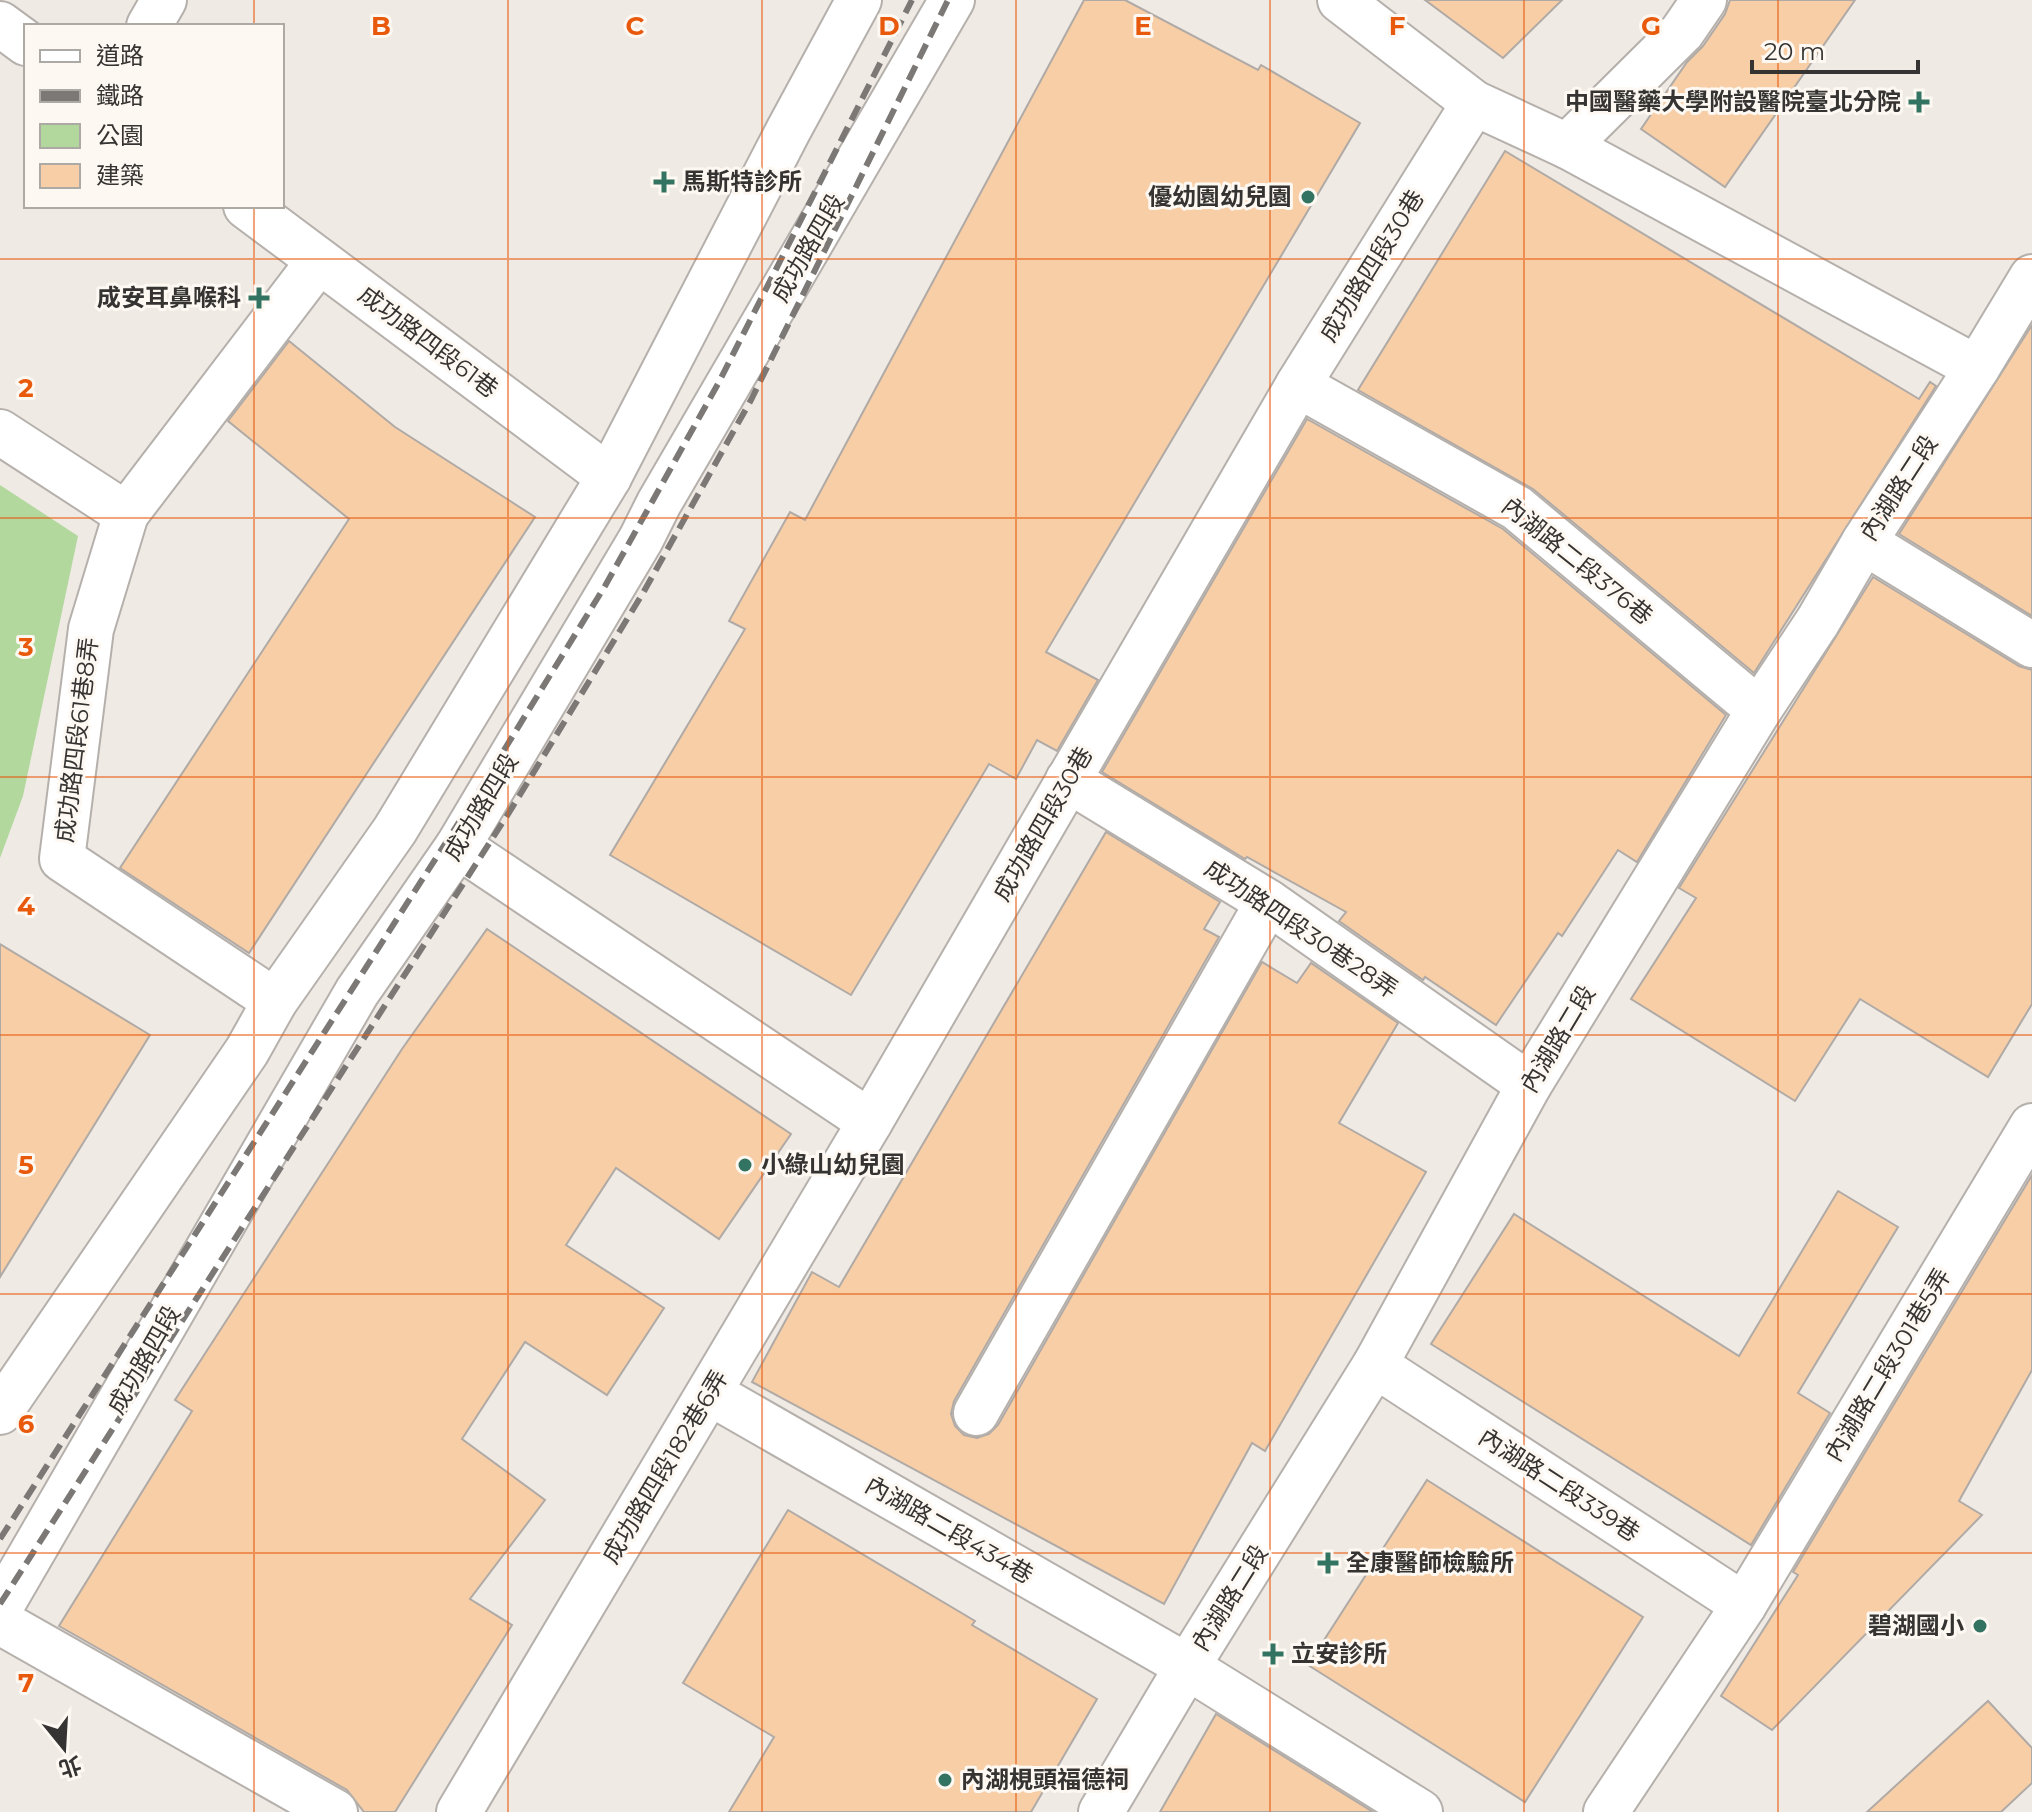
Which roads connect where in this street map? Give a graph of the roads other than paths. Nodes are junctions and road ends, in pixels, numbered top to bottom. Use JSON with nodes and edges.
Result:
{"nodes":[{"id":1,"x":164,"y":0,"type":"edge"},
{"id":2,"x":859,"y":0,"type":"edge"},
{"id":3,"x":952,"y":0,"type":"edge"},
{"id":4,"x":1340,"y":0,"type":"edge"},
{"id":5,"x":1704,"y":0,"type":"edge"},
{"id":6,"x":0,"y":24,"type":"edge"},
{"id":7,"x":150,"y":24,"type":"edge"},
{"id":8,"x":24,"y":42,"type":"edge"},
{"id":9,"x":1474,"y":103,"type":"junction"},
{"id":10,"x":1567,"y":146,"type":"junction"},
{"id":11,"x":249,"y":208,"type":"edge"},
{"id":12,"x":319,"y":261,"type":"junction"},
{"id":13,"x":2032,"y":277,"type":"edge"},
{"id":14,"x":1977,"y":368,"type":"junction"},
{"id":15,"x":1298,"y":385,"type":"junction"},
{"id":16,"x":0,"y":432,"type":"edge"},
{"id":17,"x":609,"y":477,"type":"junction"},
{"id":18,"x":126,"y":514,"type":"junction"},
{"id":19,"x":1864,"y":542,"type":"junction"},
{"id":20,"x":2032,"y":645,"type":"edge"},
{"id":21,"x":1759,"y":710,"type":"junction"},
{"id":22,"x":1068,"y":780,"type":"junction"},
{"id":23,"x":458,"y":846,"type":"junction"},
{"id":24,"x":1268,"y":902,"type":"junction"},
{"id":25,"x":275,"y":1001,"type":"junction"},
{"id":26,"x":1529,"y":1085,"type":"junction"},
{"id":27,"x":870,"y":1122,"type":"junction"},
{"id":28,"x":2032,"y":1126,"type":"edge"},
{"id":29,"x":1375,"y":1365,"type":"junction"},
{"id":30,"x":710,"y":1393,"type":"junction"},
{"id":31,"x":0,"y":1412,"type":"edge"},
{"id":32,"x":976,"y":1413,"type":"dead end"},
{"id":33,"x":1744,"y":1605,"type":"junction"},
{"id":34,"x":0,"y":1608,"type":"edge"},
{"id":35,"x":0,"y":1622,"type":"edge"},
{"id":36,"x":1187,"y":1667,"type":"junction"},
{"id":37,"x":335,"y":1812,"type":"edge"},
{"id":38,"x":459,"y":1812,"type":"edge"},
{"id":39,"x":1101,"y":1812,"type":"edge"},
{"id":40,"x":1420,"y":1812,"type":"edge"},
{"id":41,"x":1606,"y":1812,"type":"edge"}],
"edges":[{"from":1,"to":7,"type":"street"},
{"from":2,"to":17,"type":"street"},
{"from":3,"to":23,"type":"street","name":"成功路四段"},
{"from":4,"to":9,"type":"street"},
{"from":5,"to":10,"type":"street"},
{"from":6,"to":8,"type":"street"},
{"from":9,"to":10,"type":"street"},
{"from":9,"to":15,"type":"street","name":"成功路四段30巷"},
{"from":10,"to":14,"type":"street"},
{"from":11,"to":12,"type":"street","name":"成功路四段61巷"},
{"from":12,"to":17,"type":"street","name":"成功路四段61巷"},
{"from":12,"to":18,"type":"street"},
{"from":13,"to":14,"type":"street","name":"內湖路二段"},
{"from":14,"to":19,"type":"street","name":"內湖路二段"},
{"from":15,"to":21,"type":"street","name":"內湖路二段376巷"},
{"from":15,"to":22,"type":"street","name":"成功路四段30巷"},
{"from":16,"to":18,"type":"street"},
{"from":17,"to":25,"type":"street"},
{"from":18,"to":25,"type":"street","name":"成功路四段61巷8弄"},
{"from":19,"to":20,"type":"street"},
{"from":19,"to":21,"type":"street","name":"內湖路二段"},
{"from":21,"to":26,"type":"street","name":"內湖路二段"},
{"from":22,"to":24,"type":"street","name":"成功路四段30巷28弄"},
{"from":22,"to":27,"type":"street","name":"成功路四段30巷"},
{"from":23,"to":27,"type":"street"},
{"from":23,"to":34,"type":"street","name":"成功路四段"},
{"from":24,"to":26,"type":"street","name":"成功路四段30巷28弄"},
{"from":24,"to":32,"type":"street"},
{"from":25,"to":31,"type":"street"},
{"from":26,"to":29,"type":"street","name":"內湖路二段"},
{"from":27,"to":30,"type":"street","name":"成功路四段182巷6弄"},
{"from":28,"to":33,"type":"street","name":"內湖路二段301巷5弄"},
{"from":29,"to":33,"type":"street","name":"內湖路二段339巷"},
{"from":29,"to":36,"type":"street","name":"內湖路二段"},
{"from":30,"to":36,"type":"street","name":"內湖路二段434巷"},
{"from":30,"to":38,"type":"street","name":"成功路四段182巷6弄"},
{"from":33,"to":41,"type":"street","name":"內湖路二段301巷5弄"},
{"from":35,"to":37,"type":"street"},
{"from":36,"to":39,"type":"street","name":"內湖路二段"},
{"from":36,"to":40,"type":"street","name":"內湖路二段434巷"}]}
